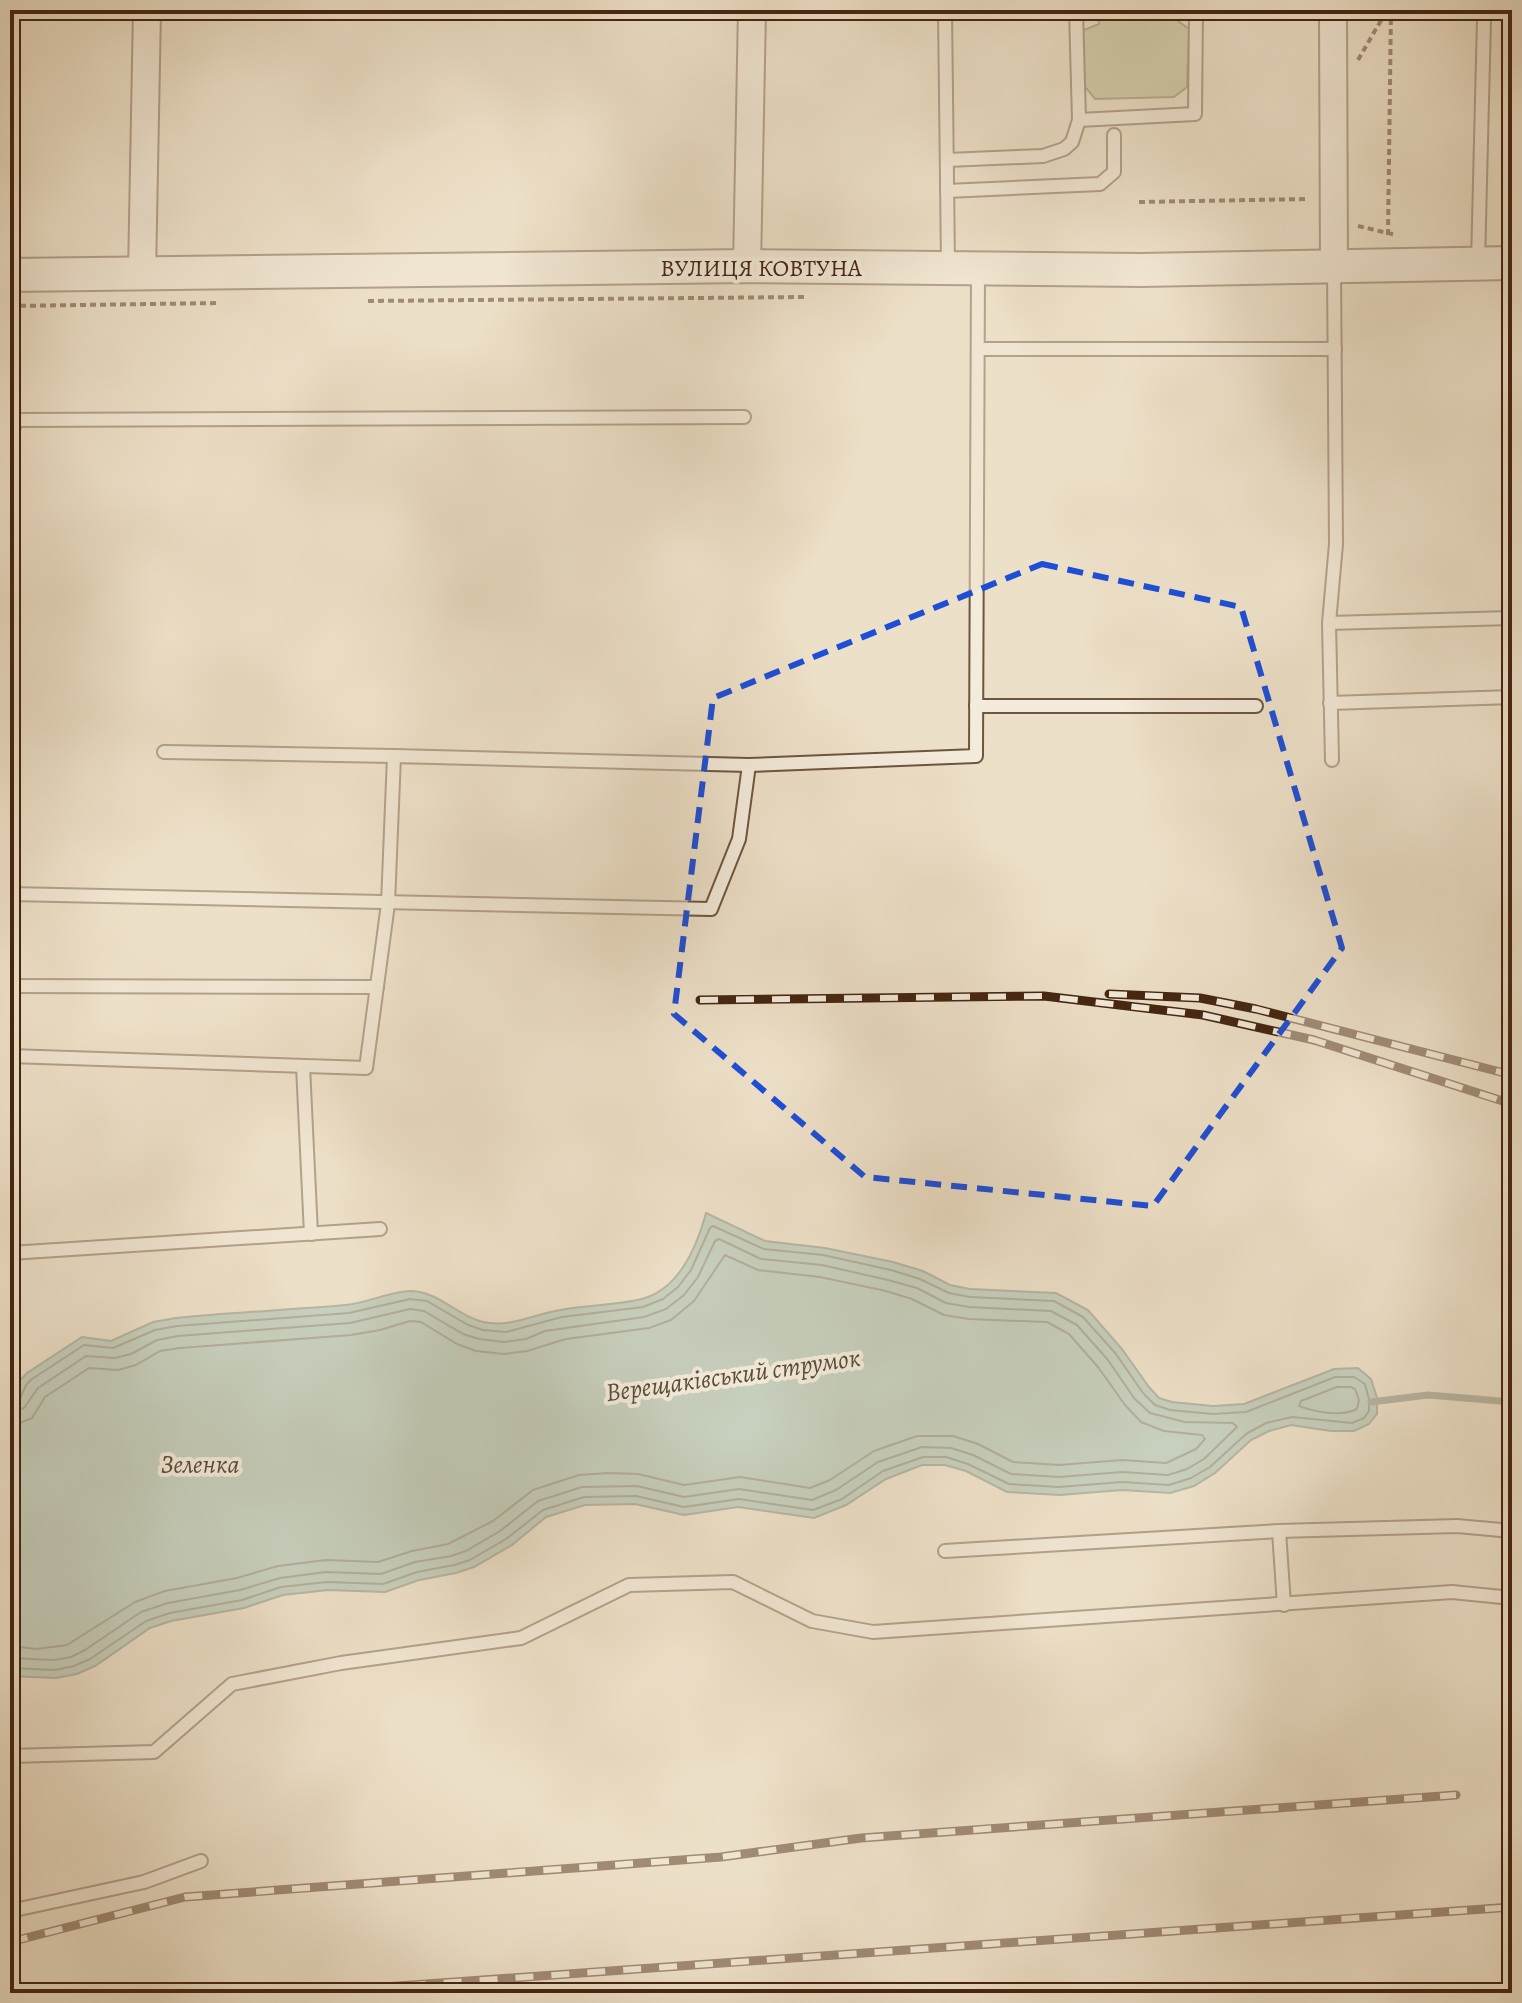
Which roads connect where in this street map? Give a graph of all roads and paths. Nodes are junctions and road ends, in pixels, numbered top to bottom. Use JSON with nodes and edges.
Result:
{"nodes":[{"id":1,"x":147,"y":10,"type":"edge"},
{"id":2,"x":752,"y":10,"type":"edge"},
{"id":3,"x":945,"y":10,"type":"edge"},
{"id":4,"x":1076,"y":10,"type":"edge"},
{"id":5,"x":1196,"y":10,"type":"edge"},
{"id":6,"x":1333,"y":10,"type":"edge"},
{"id":7,"x":1391,"y":10,"type":"edge"},
{"id":8,"x":1484,"y":19,"type":"dead end"},
{"id":9,"x":1079,"y":120,"type":"junction"},
{"id":10,"x":1114,"y":135,"type":"dead end"},
{"id":11,"x":947,"y":160,"type":"junction"},
{"id":12,"x":947,"y":191,"type":"junction"},
{"id":13,"x":1388,"y":235,"type":"dead end"},
{"id":14,"x":1478,"y":263,"type":"junction"},
{"id":15,"x":1512,"y":263,"type":"edge"},
{"id":16,"x":747,"y":266,"type":"junction"},
{"id":17,"x":1334,"y":266,"type":"junction"},
{"id":18,"x":963,"y":268,"type":"junction"},
{"id":19,"x":142,"y":274,"type":"junction"},
{"id":20,"x":10,"y":275,"type":"edge"},
{"id":21,"x":807,"y":297,"type":"dead end"},
{"id":22,"x":368,"y":301,"type":"dead end"},
{"id":23,"x":226,"y":303,"type":"dead end"},
{"id":24,"x":10,"y":306,"type":"edge"},
{"id":25,"x":979,"y":349,"type":"junction"},
{"id":26,"x":1335,"y":349,"type":"junction"},
{"id":27,"x":744,"y":417,"type":"dead end"},
{"id":28,"x":10,"y":440,"type":"edge"},
{"id":29,"x":1512,"y":618,"type":"edge"},
{"id":30,"x":1329,"y":623,"type":"junction"},
{"id":31,"x":1512,"y":697,"type":"edge"},
{"id":32,"x":1330,"y":703,"type":"junction"},
{"id":33,"x":976,"y":706,"type":"junction"},
{"id":34,"x":1256,"y":706,"type":"dead end"},
{"id":35,"x":164,"y":752,"type":"dead end"},
{"id":36,"x":394,"y":756,"type":"junction"},
{"id":37,"x":1332,"y":760,"type":"dead end"},
{"id":38,"x":749,"y":765,"type":"junction"},
{"id":39,"x":10,"y":894,"type":"edge"},
{"id":40,"x":388,"y":904,"type":"junction"},
{"id":41,"x":10,"y":986,"type":"edge"},
{"id":42,"x":377,"y":987,"type":"junction"},
{"id":43,"x":10,"y":1056,"type":"edge"},
{"id":44,"x":303,"y":1066,"type":"junction"},
{"id":45,"x":380,"y":1229,"type":"dead end"},
{"id":46,"x":311,"y":1234,"type":"junction"},
{"id":47,"x":10,"y":1253,"type":"edge"},
{"id":48,"x":1279,"y":1531,"type":"junction"},
{"id":49,"x":1512,"y":1531,"type":"edge"},
{"id":50,"x":945,"y":1551,"type":"dead end"},
{"id":51,"x":1512,"y":1598,"type":"edge"},
{"id":52,"x":1284,"y":1605,"type":"junction"},
{"id":53,"x":10,"y":1756,"type":"edge"},
{"id":54,"x":201,"y":1861,"type":"dead end"},
{"id":55,"x":10,"y":1911,"type":"edge"}],
"edges":[{"from":1,"to":19,"type":"street"},
{"from":2,"to":16,"type":"street"},
{"from":3,"to":11,"type":"lane"},
{"from":4,"to":9,"type":"lane"},
{"from":5,"to":9,"type":"lane"},
{"from":6,"to":17,"type":"street"},
{"from":7,"to":13,"type":"path"},
{"from":8,"to":14,"type":"lane"},
{"from":9,"to":11,"type":"lane"},
{"from":10,"to":12,"type":"lane"},
{"from":11,"to":12,"type":"lane"},
{"from":12,"to":18,"type":"lane"},
{"from":14,"to":15,"type":"street","name":"ВУЛИЦЯ КОВТУНА"},
{"from":14,"to":17,"type":"street","name":"ВУЛИЦЯ КОВТУНА"},
{"from":16,"to":18,"type":"street","name":"ВУЛИЦЯ КОВТУНА"},
{"from":16,"to":19,"type":"street","name":"ВУЛИЦЯ КОВТУНА"},
{"from":17,"to":18,"type":"street","name":"ВУЛИЦЯ КОВТУНА"},
{"from":17,"to":26,"type":"lane"},
{"from":18,"to":25,"type":"lane"},
{"from":19,"to":20,"type":"street","name":"ВУЛИЦЯ КОВТУНА"},
{"from":21,"to":22,"type":"path"},
{"from":23,"to":24,"type":"path"},
{"from":25,"to":26,"type":"lane"},
{"from":25,"to":33,"type":"lane"},
{"from":26,"to":30,"type":"lane"},
{"from":27,"to":28,"type":"lane"},
{"from":29,"to":30,"type":"lane"},
{"from":30,"to":32,"type":"lane"},
{"from":31,"to":32,"type":"lane"},
{"from":32,"to":37,"type":"lane"},
{"from":33,"to":34,"type":"lane"},
{"from":33,"to":38,"type":"lane"},
{"from":35,"to":36,"type":"lane"},
{"from":36,"to":38,"type":"lane"},
{"from":36,"to":40,"type":"lane"},
{"from":38,"to":40,"type":"lane"},
{"from":39,"to":40,"type":"lane"},
{"from":40,"to":42,"type":"lane"},
{"from":41,"to":42,"type":"lane"},
{"from":42,"to":44,"type":"lane"},
{"from":43,"to":44,"type":"lane"},
{"from":44,"to":46,"type":"lane"},
{"from":45,"to":46,"type":"lane"},
{"from":46,"to":47,"type":"lane"},
{"from":48,"to":49,"type":"lane"},
{"from":48,"to":50,"type":"lane"},
{"from":48,"to":52,"type":"lane"},
{"from":51,"to":52,"type":"lane"},
{"from":52,"to":53,"type":"lane"},
{"from":54,"to":55,"type":"lane"}]}
